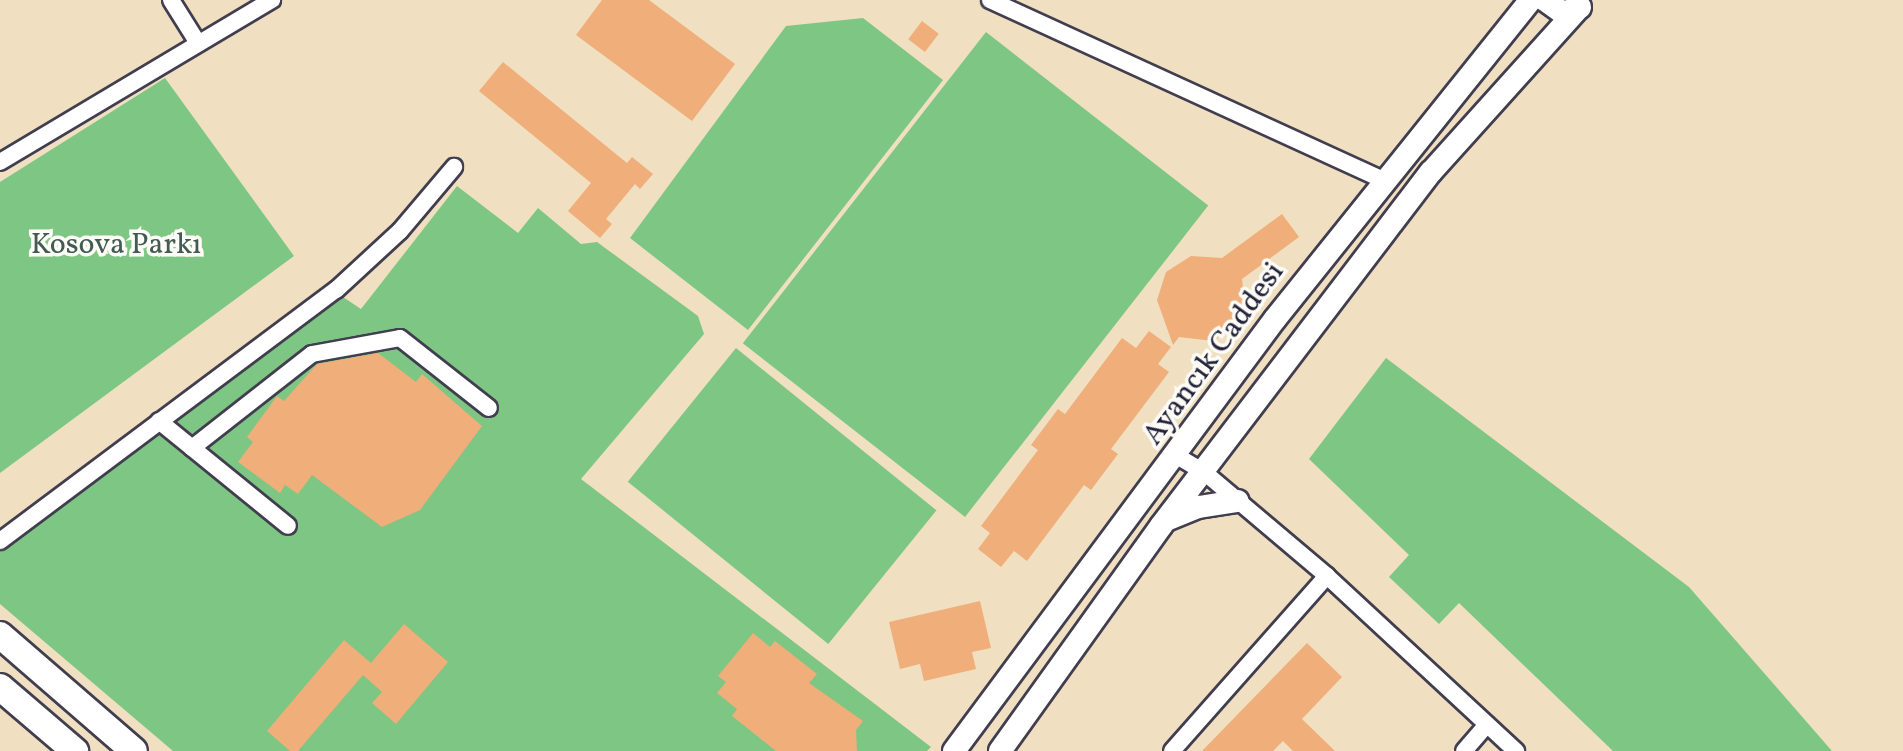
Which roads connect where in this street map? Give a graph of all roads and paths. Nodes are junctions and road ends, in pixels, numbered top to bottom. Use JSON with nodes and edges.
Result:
{"nodes":[{"id":1,"x":171,"y":0,"type":"edge"},
{"id":2,"x":990,"y":0,"type":"edge"},
{"id":3,"x":1531,"y":0,"type":"edge"},
{"id":4,"x":1545,"y":0,"type":"edge"},
{"id":5,"x":266,"y":1,"type":"edge"},
{"id":6,"x":1581,"y":5,"type":"edge"},
{"id":7,"x":198,"y":43,"type":"junction"},
{"id":8,"x":0,"y":162,"type":"edge"},
{"id":9,"x":454,"y":167,"type":"dead end"},
{"id":10,"x":1384,"y":180,"type":"junction"},
{"id":11,"x":489,"y":408,"type":"dead end"},
{"id":12,"x":159,"y":421,"type":"junction"},
{"id":13,"x":192,"y":448,"type":"junction"},
{"id":14,"x":1177,"y":456,"type":"junction"},
{"id":15,"x":1204,"y":472,"type":"junction"},
{"id":16,"x":1238,"y":501,"type":"junction"},
{"id":17,"x":1165,"y":521,"type":"junction"},
{"id":18,"x":288,"y":526,"type":"dead end"},
{"id":19,"x":0,"y":541,"type":"edge"},
{"id":20,"x":1327,"y":576,"type":"junction"},
{"id":21,"x":0,"y":635,"type":"edge"},
{"id":22,"x":0,"y":687,"type":"edge"},
{"id":23,"x":1487,"y":725,"type":"junction"},
{"id":24,"x":75,"y":751,"type":"edge"},
{"id":25,"x":134,"y":751,"type":"edge"},
{"id":26,"x":954,"y":751,"type":"edge"},
{"id":27,"x":1000,"y":751,"type":"edge"},
{"id":28,"x":1172,"y":751,"type":"edge"},
{"id":29,"x":1464,"y":751,"type":"edge"},
{"id":30,"x":1516,"y":751,"type":"edge"}],
"edges":[{"from":1,"to":7,"type":"street"},
{"from":2,"to":10,"type":"street"},
{"from":3,"to":10,"type":"street","name":"Ayancık Caddesi"},
{"from":4,"to":6,"type":"street"},
{"from":5,"to":7,"type":"street"},
{"from":6,"to":15,"type":"street","name":"Ayancık Caddesi"},
{"from":7,"to":8,"type":"street"},
{"from":9,"to":12,"type":"street"},
{"from":10,"to":14,"type":"street","name":"Ayancık Caddesi"},
{"from":11,"to":13,"type":"street"},
{"from":12,"to":13,"type":"street"},
{"from":12,"to":19,"type":"street"},
{"from":13,"to":18,"type":"street"},
{"from":14,"to":15,"type":"street"},
{"from":14,"to":26,"type":"street","name":"Ayancık Caddesi"},
{"from":15,"to":16,"type":"street"},
{"from":15,"to":17,"type":"street","name":"Ayancık Caddesi"},
{"from":16,"to":17,"type":"street"},
{"from":16,"to":20,"type":"street"},
{"from":17,"to":27,"type":"street","name":"Ayancık Caddesi"},
{"from":20,"to":23,"type":"street"},
{"from":20,"to":28,"type":"street"},
{"from":21,"to":25,"type":"main road"},
{"from":22,"to":24,"type":"main road"},
{"from":23,"to":29,"type":"street"},
{"from":23,"to":30,"type":"street"}]}
